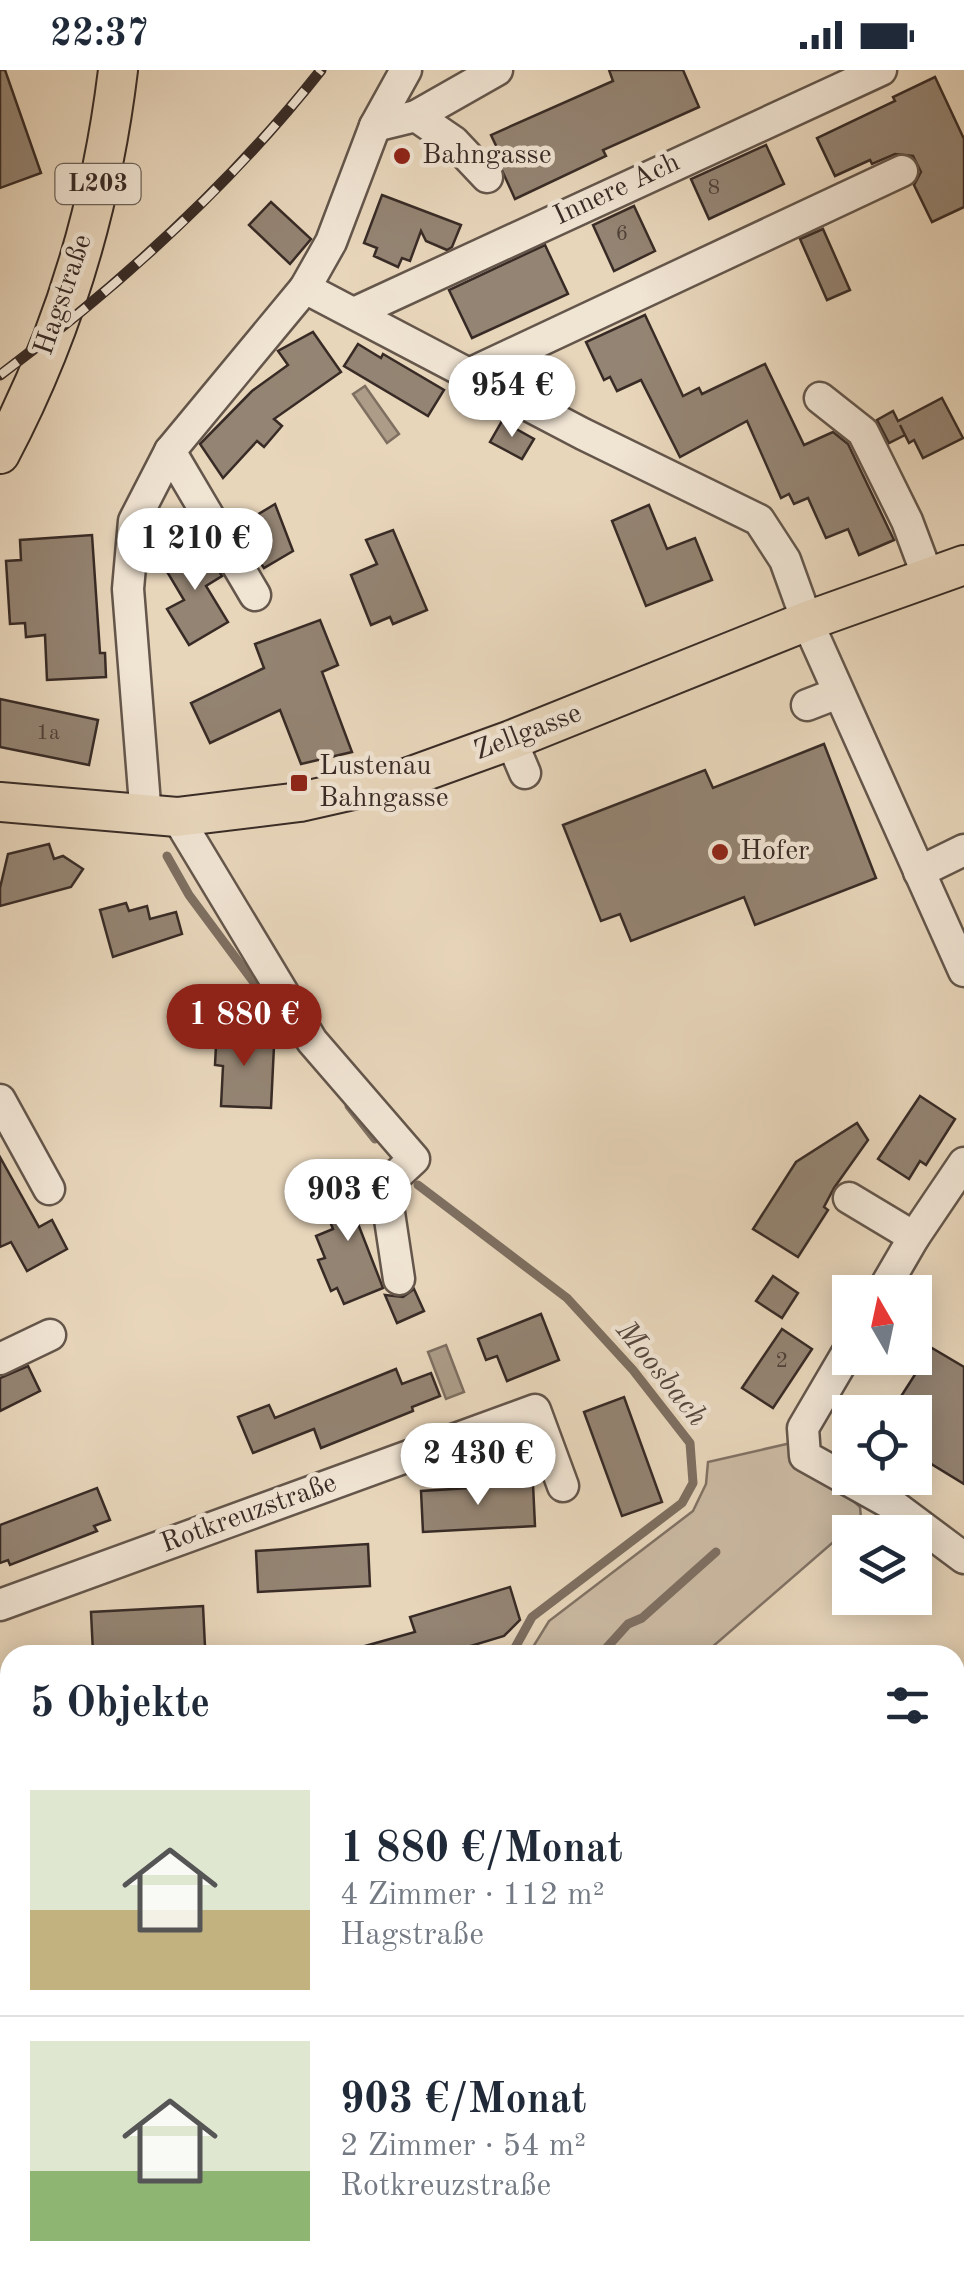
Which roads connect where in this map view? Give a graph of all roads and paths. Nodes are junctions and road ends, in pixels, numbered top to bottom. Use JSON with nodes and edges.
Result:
{"nodes":[{"id":1,"x":118,"y":70,"type":"edge"},
{"id":2,"x":406,"y":70,"type":"edge"},
{"id":3,"x":497,"y":70,"type":"edge"},
{"id":4,"x":881,"y":70,"type":"edge"},
{"id":5,"x":416,"y":116,"type":"junction"},
{"id":6,"x":374,"y":126,"type":"junction"},
{"id":7,"x":902,"y":171,"type":"dead end"},
{"id":8,"x":487,"y":177,"type":"dead end"},
{"id":9,"x":305,"y":288,"type":"junction"},
{"id":10,"x":354,"y":313,"type":"junction"},
{"id":11,"x":470,"y":374,"type":"junction"},
{"id":12,"x":820,"y":398,"type":"dead end"},
{"id":13,"x":170,"y":451,"type":"junction"},
{"id":14,"x":0,"y":454,"type":"edge"},
{"id":15,"x":964,"y":565,"type":"edge"},
{"id":16,"x":928,"y":577,"type":"junction"},
{"id":17,"x":255,"y":595,"type":"dead end"},
{"id":18,"x":807,"y":621,"type":"junction"},
{"id":19,"x":838,"y":693,"type":"junction"},
{"id":20,"x":808,"y":705,"type":"dead end"},
{"id":21,"x":0,"y":802,"type":"edge"},
{"id":22,"x":162,"y":817,"type":"junction"},
{"id":23,"x":964,"y":850,"type":"edge"},
{"id":24,"x":919,"y":872,"type":"junction"},
{"id":25,"x":963,"y":967,"type":"edge"},
{"id":26,"x":0,"y":1100,"type":"edge"},
{"id":27,"x":964,"y":1163,"type":"edge"},
{"id":28,"x":49,"y":1190,"type":"dead end"},
{"id":29,"x":850,"y":1198,"type":"dead end"},
{"id":30,"x":914,"y":1237,"type":"junction"},
{"id":31,"x":892,"y":1275,"type":"edge"},
{"id":32,"x":399,"y":1279,"type":"dead end"},
{"id":33,"x":50,"y":1334,"type":"dead end"},
{"id":34,"x":0,"y":1359,"type":"edge"},
{"id":35,"x":834,"y":1375,"type":"edge"},
{"id":36,"x":563,"y":1486,"type":"dead end"},
{"id":37,"x":964,"y":1558,"type":"edge"},
{"id":38,"x":0,"y":1604,"type":"edge"}],
"edges":[{"from":1,"to":14,"type":"main road","name":"Hagstraße","number":"L203"},
{"from":2,"to":6,"type":"street"},
{"from":3,"to":5,"type":"street"},
{"from":4,"to":10,"type":"street","name":"Innere Ach"},
{"from":5,"to":6,"type":"street"},
{"from":5,"to":8,"type":"street"},
{"from":6,"to":9,"type":"street"},
{"from":7,"to":11,"type":"street"},
{"from":9,"to":10,"type":"street"},
{"from":9,"to":13,"type":"street"},
{"from":10,"to":11,"type":"street"},
{"from":11,"to":18,"type":"street"},
{"from":12,"to":16,"type":"street"},
{"from":13,"to":17,"type":"street"},
{"from":13,"to":22,"type":"street"},
{"from":15,"to":16,"type":"main road","name":"Zellgasse"},
{"from":16,"to":18,"type":"main road","name":"Zellgasse"},
{"from":18,"to":19,"type":"street"},
{"from":18,"to":22,"type":"main road","name":"Zellgasse"},
{"from":19,"to":20,"type":"street"},
{"from":19,"to":24,"type":"street"},
{"from":21,"to":22,"type":"main road","name":"Zellgasse"},
{"from":22,"to":32,"type":"street"},
{"from":23,"to":24,"type":"street"},
{"from":24,"to":25,"type":"street"},
{"from":26,"to":28,"type":"street"},
{"from":27,"to":30,"type":"street"},
{"from":29,"to":30,"type":"street"},
{"from":30,"to":31,"type":"street"},
{"from":33,"to":34,"type":"street"},
{"from":35,"to":37,"type":"street"},
{"from":36,"to":38,"type":"street","name":"Rotkreuzstraße"}]}
